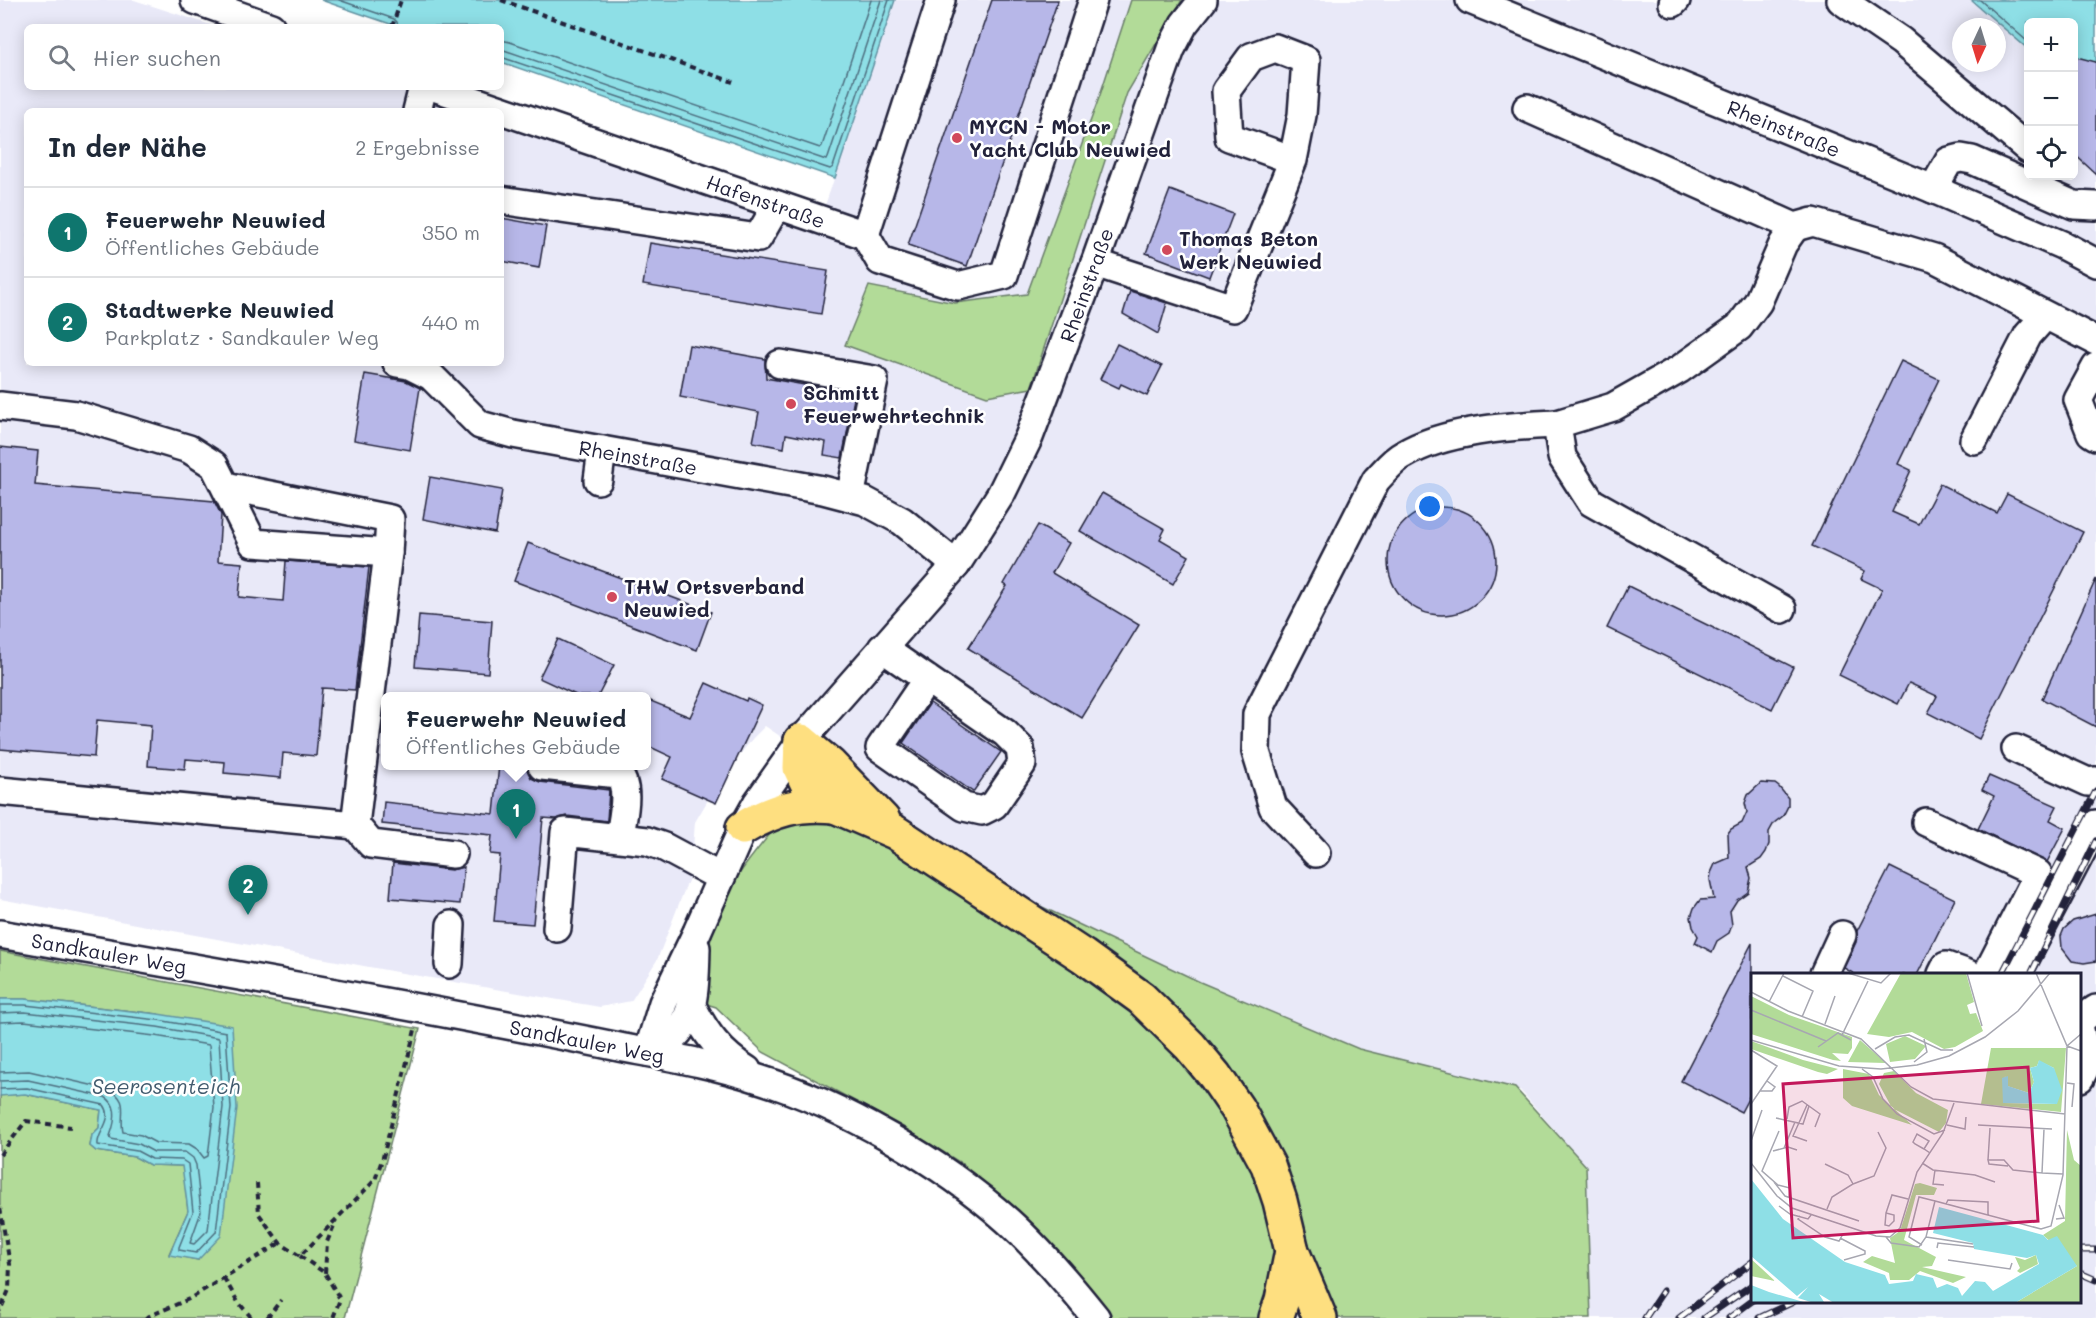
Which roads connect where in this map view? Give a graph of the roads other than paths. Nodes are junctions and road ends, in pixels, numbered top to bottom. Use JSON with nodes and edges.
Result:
{"nodes":[{"id":1,"x":195,"y":0,"type":"edge"},
{"id":2,"x":941,"y":0,"type":"edge"},
{"id":3,"x":1093,"y":0,"type":"edge"},
{"id":4,"x":1203,"y":0,"type":"edge"},
{"id":5,"x":1470,"y":0,"type":"edge"},
{"id":6,"x":1841,"y":0,"type":"edge"},
{"id":7,"x":263,"y":24,"type":"edge"},
{"id":8,"x":422,"y":90,"type":"edge"},
{"id":9,"x":443,"y":90,"type":"edge"},
{"id":10,"x":418,"y":108,"type":"edge"},
{"id":11,"x":495,"y":108,"type":"edge"},
{"id":12,"x":1527,"y":108,"type":"dead end"},
{"id":13,"x":504,"y":111,"type":"edge"},
{"id":14,"x":2024,"y":146,"type":"edge"},
{"id":15,"x":1293,"y":160,"type":"dead end"},
{"id":16,"x":2024,"y":178,"type":"edge"},
{"id":17,"x":2031,"y":180,"type":"edge"},
{"id":18,"x":1933,"y":189,"type":"junction"},
{"id":19,"x":504,"y":200,"type":"edge"},
{"id":20,"x":777,"y":205,"type":"junction"},
{"id":21,"x":2096,"y":206,"type":"edge"},
{"id":22,"x":1795,"y":227,"type":"junction"},
{"id":23,"x":865,"y":235,"type":"junction"},
{"id":24,"x":1095,"y":263,"type":"junction"},
{"id":25,"x":2096,"y":263,"type":"edge"},
{"id":26,"x":2045,"y":316,"type":"junction"},
{"id":27,"x":2096,"y":341,"type":"edge"},
{"id":28,"x":780,"y":364,"type":"dead end"},
{"id":29,"x":411,"y":366,"type":"edge"},
{"id":30,"x":2096,"y":367,"type":"edge"},
{"id":31,"x":0,"y":406,"type":"edge"},
{"id":32,"x":1557,"y":424,"type":"junction"},
{"id":33,"x":2096,"y":436,"type":"edge"},
{"id":34,"x":1974,"y":440,"type":"dead end"},
{"id":35,"x":602,"y":450,"type":"junction"},
{"id":36,"x":598,"y":480,"type":"dead end"},
{"id":37,"x":225,"y":486,"type":"junction"},
{"id":38,"x":850,"y":497,"type":"junction"},
{"id":39,"x":388,"y":553,"type":"junction"},
{"id":40,"x":956,"y":565,"type":"junction"},
{"id":41,"x":1782,"y":609,"type":"dead end"},
{"id":42,"x":882,"y":648,"type":"junction"},
{"id":43,"x":927,"y":679,"type":"junction"},
{"id":44,"x":801,"y":741,"type":"junction"},
{"id":45,"x":2016,"y":749,"type":"dead end"},
{"id":46,"x":584,"y":770,"type":"edge"},
{"id":47,"x":2096,"y":781,"type":"edge"},
{"id":48,"x":0,"y":791,"type":"edge"},
{"id":49,"x":835,"y":806,"type":"junction"},
{"id":50,"x":1926,"y":822,"type":"dead end"},
{"id":51,"x":2096,"y":824,"type":"edge"},
{"id":52,"x":355,"y":825,"type":"junction"},
{"id":53,"x":743,"y":828,"type":"junction"},
{"id":54,"x":895,"y":832,"type":"junction"},
{"id":55,"x":620,"y":837,"type":"junction"},
{"id":56,"x":453,"y":854,"type":"dead end"},
{"id":57,"x":1316,"y":854,"type":"dead end"},
{"id":58,"x":2038,"y":874,"type":"junction"},
{"id":59,"x":720,"y":876,"type":"junction"},
{"id":60,"x":2064,"y":886,"type":"junction"},
{"id":61,"x":451,"y":925,"type":"dead end"},
{"id":62,"x":557,"y":928,"type":"dead end"},
{"id":63,"x":698,"y":932,"type":"junction"},
{"id":64,"x":0,"y":934,"type":"edge"},
{"id":65,"x":1842,"y":935,"type":"dead end"},
{"id":66,"x":449,"y":964,"type":"dead end"},
{"id":67,"x":1825,"y":973,"type":"edge"},
{"id":68,"x":1943,"y":973,"type":"edge"},
{"id":69,"x":1963,"y":973,"type":"edge"},
{"id":70,"x":1989,"y":973,"type":"edge"},
{"id":71,"x":2018,"y":973,"type":"edge"},
{"id":72,"x":692,"y":1006,"type":"junction"},
{"id":73,"x":2096,"y":1009,"type":"edge"},
{"id":74,"x":2081,"y":1019,"type":"edge"},
{"id":75,"x":2081,"y":1038,"type":"edge"},
{"id":76,"x":648,"y":1052,"type":"junction"},
{"id":77,"x":2081,"y":1074,"type":"edge"},
{"id":78,"x":761,"y":1079,"type":"junction"},
{"id":79,"x":1292,"y":1251,"type":"junction"},
{"id":80,"x":1096,"y":1318,"type":"edge"},
{"id":81,"x":1276,"y":1318,"type":"edge"},
{"id":82,"x":1320,"y":1318,"type":"edge"}],
"edges":[{"from":1,"to":7,"type":"street"},
{"from":2,"to":23,"type":"street"},
{"from":3,"to":23,"type":"street"},
{"from":4,"to":24,"type":"street","name":"Rheinstraße"},
{"from":5,"to":18,"type":"street","name":"Rheinstraße"},
{"from":6,"to":14,"type":"street"},
{"from":8,"to":10,"type":"street"},
{"from":9,"to":11,"type":"street","name":"Hafenstraße"},
{"from":12,"to":22,"type":"street"},
{"from":13,"to":20,"type":"street","name":"Hafenstraße"},
{"from":15,"to":24,"type":"street"},
{"from":16,"to":18,"type":"street"},
{"from":17,"to":21,"type":"street"},
{"from":18,"to":25,"type":"street","name":"Rheinstraße"},
{"from":19,"to":20,"type":"street"},
{"from":20,"to":23,"type":"street","name":"Hafenstraße"},
{"from":22,"to":26,"type":"street"},
{"from":22,"to":32,"type":"street"},
{"from":24,"to":40,"type":"street","name":"Rheinstraße"},
{"from":26,"to":27,"type":"street"},
{"from":26,"to":34,"type":"street"},
{"from":28,"to":38,"type":"street"},
{"from":29,"to":35,"type":"street","name":"Rheinstraße"},
{"from":30,"to":33,"type":"street"},
{"from":31,"to":37,"type":"street"},
{"from":32,"to":41,"type":"street"},
{"from":32,"to":57,"type":"street"},
{"from":35,"to":36,"type":"street"},
{"from":35,"to":38,"type":"street","name":"Rheinstraße"},
{"from":37,"to":39,"type":"street"},
{"from":37,"to":39,"type":"street"},
{"from":38,"to":40,"type":"street","name":"Rheinstraße"},
{"from":39,"to":52,"type":"street"},
{"from":40,"to":42,"type":"street","name":"Rheinstraße"},
{"from":42,"to":43,"type":"street"},
{"from":42,"to":44,"type":"street","name":"Rheinstraße"},
{"from":43,"to":43,"type":"street"},
{"from":44,"to":49,"type":"highway"},
{"from":44,"to":53,"type":"street","name":"Rheinstraße"},
{"from":44,"to":54,"type":"highway"},
{"from":45,"to":47,"type":"street"},
{"from":46,"to":55,"type":"street"},
{"from":48,"to":52,"type":"street"},
{"from":49,"to":53,"type":"highway"},
{"from":49,"to":54,"type":"highway"},
{"from":50,"to":58,"type":"street"},
{"from":51,"to":60,"type":"street"},
{"from":52,"to":56,"type":"street"},
{"from":53,"to":59,"type":"street","name":"Rheinstraße"},
{"from":54,"to":79,"type":"highway"},
{"from":55,"to":59,"type":"street"},
{"from":55,"to":62,"type":"street"},
{"from":58,"to":60,"type":"street"},
{"from":58,"to":70,"type":"street"},
{"from":59,"to":63,"type":"street","name":"Rheinstraße"},
{"from":60,"to":71,"type":"street"},
{"from":61,"to":66,"type":"street"},
{"from":63,"to":72,"type":"street","name":"Rheinstraße"},
{"from":63,"to":76,"type":"street","name":"Rheinstraße"},
{"from":64,"to":76,"type":"street","name":"Sandkauler Weg"},
{"from":65,"to":67,"type":"street"},
{"from":68,"to":69,"type":"street"},
{"from":72,"to":76,"type":"street","name":"Rheinstraße"},
{"from":72,"to":78,"type":"street"},
{"from":73,"to":74,"type":"street"},
{"from":75,"to":77,"type":"street"},
{"from":76,"to":78,"type":"street","name":"Sandkauler Weg"},
{"from":78,"to":80,"type":"street","name":"Sandkauler Weg"},
{"from":79,"to":81,"type":"highway"},
{"from":79,"to":82,"type":"highway"}]}
